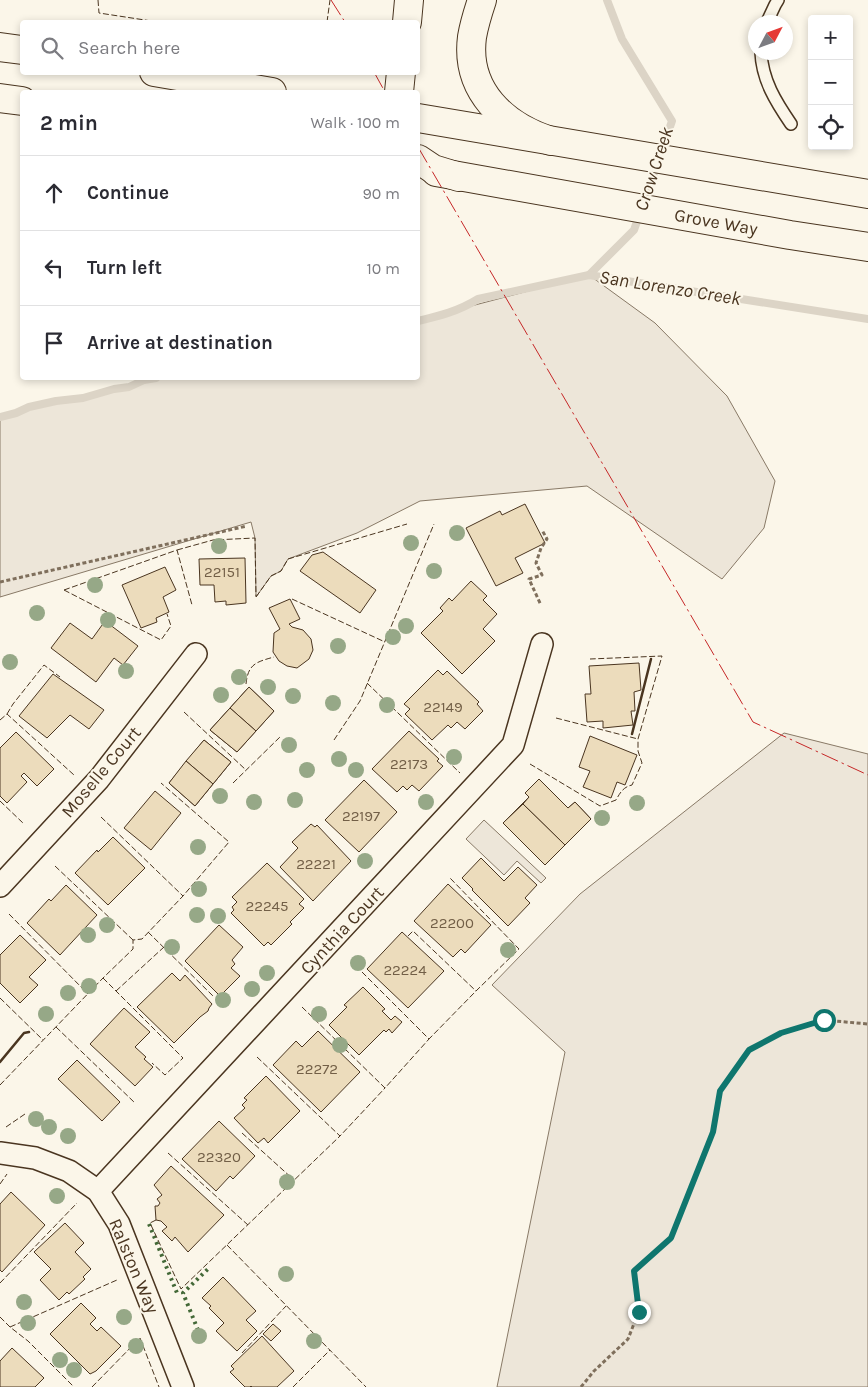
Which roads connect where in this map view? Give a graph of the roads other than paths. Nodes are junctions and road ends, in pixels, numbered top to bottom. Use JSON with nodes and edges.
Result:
{"nodes":[{"id":1,"x":409,"y":0,"type":"edge"},
{"id":2,"x":482,"y":0,"type":"edge"},
{"id":3,"x":778,"y":0,"type":"edge"},
{"id":4,"x":770,"y":15,"type":"edge"},
{"id":5,"x":407,"y":20,"type":"edge"},
{"id":6,"x":0,"y":47,"type":"edge"},
{"id":7,"x":20,"y":50,"type":"edge"},
{"id":8,"x":762,"y":60,"type":"edge"},
{"id":9,"x":172,"y":75,"type":"edge"},
{"id":10,"x":401,"y":75,"type":"edge"},
{"id":11,"x":260,"y":90,"type":"edge"},
{"id":12,"x":399,"y":90,"type":"edge"},
{"id":13,"x":0,"y":98,"type":"edge"},
{"id":14,"x":20,"y":101,"type":"edge"},
{"id":15,"x":420,"y":118,"type":"edge"},
{"id":16,"x":791,"y":124,"type":"dead end"},
{"id":17,"x":561,"y":142,"type":"junction"},
{"id":18,"x":420,"y":160,"type":"edge"},
{"id":19,"x":420,"y":169,"type":"edge"},
{"id":20,"x":459,"y":177,"type":"junction"},
{"id":21,"x":868,"y":194,"type":"edge"},
{"id":22,"x":868,"y":248,"type":"edge"},
{"id":23,"x":542,"y":644,"type":"dead end"},
{"id":24,"x":196,"y":654,"type":"dead end"},
{"id":25,"x":0,"y":886,"type":"edge"},
{"id":26,"x":0,"y":1153,"type":"edge"},
{"id":27,"x":98,"y":1191,"type":"junction"},
{"id":28,"x":184,"y":1387,"type":"edge"}],
"edges":[{"from":1,"to":5,"type":"main road"},
{"from":2,"to":17,"type":"main road"},
{"from":3,"to":4,"type":"lane"},
{"from":6,"to":7,"type":"main road"},
{"from":8,"to":16,"type":"lane"},
{"from":9,"to":11,"type":"main road"},
{"from":10,"to":12,"type":"main road"},
{"from":13,"to":14,"type":"main road"},
{"from":15,"to":17,"type":"main road"},
{"from":17,"to":21,"type":"main road"},
{"from":18,"to":20,"type":"main road"},
{"from":19,"to":20,"type":"main road","name":"Grove Way"},
{"from":20,"to":22,"type":"main road","name":"Grove Way"},
{"from":23,"to":27,"type":"street","name":"Cynthia Court"},
{"from":24,"to":25,"type":"street","name":"Moselle Court"},
{"from":26,"to":27,"type":"street","name":"Ralston Way"},
{"from":27,"to":28,"type":"street","name":"Ralston Way"}]}
